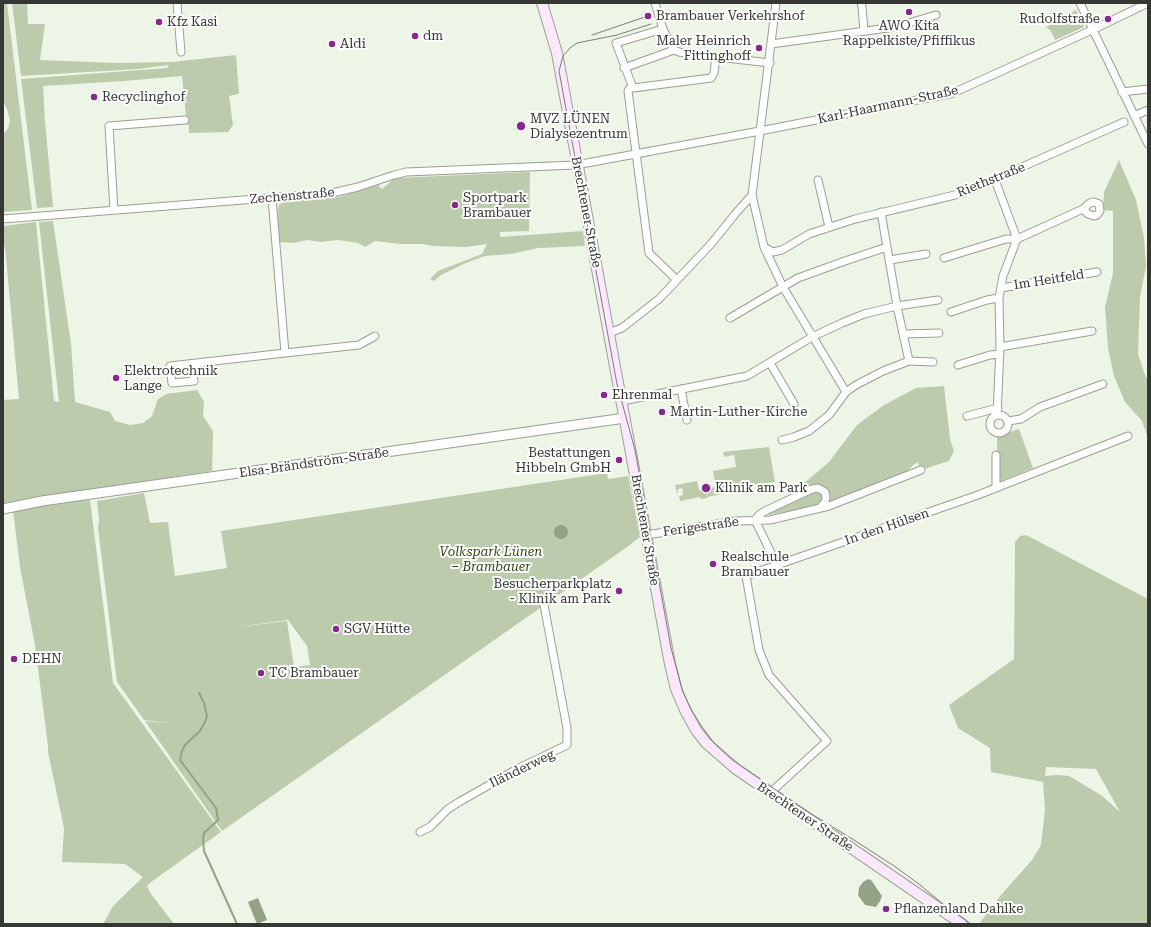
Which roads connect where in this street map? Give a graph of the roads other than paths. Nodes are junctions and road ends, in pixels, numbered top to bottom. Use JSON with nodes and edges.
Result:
{"nodes":[{"id":1,"x":177,"y":3,"type":"edge"},
{"id":2,"x":542,"y":3,"type":"edge"},
{"id":3,"x":655,"y":3,"type":"edge"},
{"id":4,"x":776,"y":3,"type":"edge"},
{"id":5,"x":861,"y":3,"type":"edge"},
{"id":6,"x":1080,"y":3,"type":"edge"},
{"id":7,"x":1148,"y":3,"type":"edge"},
{"id":8,"x":936,"y":15,"type":"dead end"},
{"id":9,"x":663,"y":29,"type":"junction"},
{"id":10,"x":1092,"y":30,"type":"junction"},
{"id":11,"x":864,"y":31,"type":"junction"},
{"id":12,"x":772,"y":44,"type":"junction"},
{"id":13,"x":674,"y":50,"type":"junction"},
{"id":14,"x":180,"y":52,"type":"dead end"},
{"id":15,"x":716,"y":57,"type":"junction"},
{"id":16,"x":770,"y":63,"type":"junction"},
{"id":17,"x":624,"y":68,"type":"junction"},
{"id":18,"x":630,"y":89,"type":"junction"},
{"id":19,"x":1148,"y":89,"type":"edge"},
{"id":20,"x":1122,"y":92,"type":"junction"},
{"id":21,"x":1148,"y":110,"type":"edge"},
{"id":22,"x":1134,"y":116,"type":"junction"},
{"id":23,"x":185,"y":120,"type":"dead end"},
{"id":24,"x":1124,"y":122,"type":"dead end"},
{"id":25,"x":760,"y":131,"type":"junction"},
{"id":26,"x":1148,"y":144,"type":"edge"},
{"id":27,"x":636,"y":154,"type":"junction"},
{"id":28,"x":578,"y":165,"type":"junction"},
{"id":29,"x":818,"y":180,"type":"dead end"},
{"id":30,"x":996,"y":180,"type":"junction"},
{"id":31,"x":752,"y":196,"type":"junction"},
{"id":32,"x":272,"y":198,"type":"junction"},
{"id":33,"x":1083,"y":209,"type":"dead end"},
{"id":34,"x":114,"y":210,"type":"junction"},
{"id":35,"x":881,"y":212,"type":"junction"},
{"id":36,"x":3,"y":219,"type":"edge"},
{"id":37,"x":829,"y":227,"type":"junction"},
{"id":38,"x":1017,"y":239,"type":"junction"},
{"id":39,"x":764,"y":247,"type":"junction"},
{"id":40,"x":887,"y":247,"type":"junction"},
{"id":41,"x":926,"y":254,"type":"dead end"},
{"id":42,"x":944,"y":258,"type":"dead end"},
{"id":43,"x":890,"y":260,"type":"junction"},
{"id":44,"x":1098,"y":272,"type":"dead end"},
{"id":45,"x":678,"y":280,"type":"junction"},
{"id":46,"x":783,"y":288,"type":"junction"},
{"id":47,"x":1001,"y":288,"type":"junction"},
{"id":48,"x":999,"y":298,"type":"junction"},
{"id":49,"x":938,"y":300,"type":"dead end"},
{"id":50,"x":898,"y":306,"type":"junction"},
{"id":51,"x":951,"y":312,"type":"dead end"},
{"id":52,"x":730,"y":318,"type":"dead end"},
{"id":53,"x":1092,"y":331,"type":"dead end"},
{"id":54,"x":609,"y":333,"type":"junction"},
{"id":55,"x":939,"y":333,"type":"dead end"},
{"id":56,"x":904,"y":334,"type":"junction"},
{"id":57,"x":375,"y":336,"type":"dead end"},
{"id":58,"x":812,"y":337,"type":"junction"},
{"id":59,"x":1000,"y":350,"type":"junction"},
{"id":60,"x":285,"y":353,"type":"junction"},
{"id":61,"x":909,"y":361,"type":"junction"},
{"id":62,"x":770,"y":362,"type":"junction"},
{"id":63,"x":933,"y":362,"type":"dead end"},
{"id":64,"x":192,"y":364,"type":"dead end"},
{"id":65,"x":958,"y":364,"type":"dead end"},
{"id":66,"x":1103,"y":384,"type":"dead end"},
{"id":67,"x":681,"y":389,"type":"junction"},
{"id":68,"x":846,"y":392,"type":"junction"},
{"id":69,"x":622,"y":401,"type":"junction"},
{"id":70,"x":794,"y":404,"type":"dead end"},
{"id":71,"x":998,"y":412,"type":"junction"},
{"id":72,"x":968,"y":416,"type":"dead end"},
{"id":73,"x":625,"y":418,"type":"junction"},
{"id":74,"x":687,"y":420,"type":"dead end"},
{"id":75,"x":1008,"y":421,"type":"junction"},
{"id":76,"x":1128,"y":436,"type":"dead end"},
{"id":77,"x":782,"y":440,"type":"dead end"},
{"id":78,"x":996,"y":455,"type":"dead end"},
{"id":79,"x":921,"y":470,"type":"dead end"},
{"id":80,"x":996,"y":488,"type":"junction"},
{"id":81,"x":820,"y":508,"type":"junction"},
{"id":82,"x":3,"y":509,"type":"edge"},
{"id":83,"x":755,"y":520,"type":"junction"},
{"id":84,"x":646,"y":535,"type":"junction"},
{"id":85,"x":777,"y":565,"type":"junction"},
{"id":86,"x":544,"y":605,"type":"dead end"},
{"id":87,"x":770,"y":793,"type":"junction"},
{"id":88,"x":420,"y":832,"type":"dead end"},
{"id":89,"x":962,"y":924,"type":"edge"}],
"edges":[{"from":1,"to":14,"type":"street"},
{"from":2,"to":28,"type":"main road","name":"Brechtener Straße"},
{"from":3,"to":9,"type":"street"},
{"from":4,"to":12,"type":"street"},
{"from":5,"to":11,"type":"street"},
{"from":6,"to":10,"type":"street"},
{"from":7,"to":10,"type":"street","name":"Karl-Haarmann-Straße"},
{"from":8,"to":11,"type":"street"},
{"from":9,"to":13,"type":"street"},
{"from":9,"to":17,"type":"street"},
{"from":10,"to":20,"type":"street"},
{"from":10,"to":25,"type":"street","name":"Karl-Haarmann-Straße"},
{"from":11,"to":12,"type":"street"},
{"from":12,"to":16,"type":"street"},
{"from":13,"to":15,"type":"street"},
{"from":13,"to":17,"type":"street"},
{"from":15,"to":16,"type":"street"},
{"from":15,"to":18,"type":"street"},
{"from":16,"to":25,"type":"street"},
{"from":17,"to":18,"type":"street"},
{"from":18,"to":27,"type":"street"},
{"from":19,"to":20,"type":"street"},
{"from":20,"to":22,"type":"street"},
{"from":21,"to":22,"type":"street"},
{"from":22,"to":26,"type":"street"},
{"from":23,"to":34,"type":"street"},
{"from":24,"to":30,"type":"street","name":"Riethstraße"},
{"from":25,"to":27,"type":"street","name":"Karl-Haarmann-Straße"},
{"from":25,"to":31,"type":"street"},
{"from":27,"to":28,"type":"street","name":"Karl-Haarmann-Straße"},
{"from":27,"to":45,"type":"street"},
{"from":28,"to":32,"type":"street","name":"Zechenstraße"},
{"from":28,"to":54,"type":"main road","name":"Brechtener Straße"},
{"from":29,"to":37,"type":"street"},
{"from":30,"to":35,"type":"street","name":"Riethstraße"},
{"from":30,"to":38,"type":"street"},
{"from":31,"to":39,"type":"street"},
{"from":31,"to":45,"type":"street"},
{"from":32,"to":34,"type":"street","name":"Zechenstraße"},
{"from":32,"to":60,"type":"street"},
{"from":33,"to":38,"type":"street"},
{"from":34,"to":36,"type":"street","name":"Zechenstraße"},
{"from":35,"to":37,"type":"street","name":"Riethstraße"},
{"from":35,"to":40,"type":"street"},
{"from":37,"to":39,"type":"street","name":"Riethstraße"},
{"from":38,"to":42,"type":"street"},
{"from":38,"to":47,"type":"street","name":"Im Heitfeld"},
{"from":39,"to":46,"type":"street"},
{"from":40,"to":43,"type":"street"},
{"from":40,"to":46,"type":"street"},
{"from":41,"to":43,"type":"street"},
{"from":43,"to":50,"type":"street"},
{"from":44,"to":47,"type":"street","name":"Im Heitfeld"},
{"from":45,"to":54,"type":"street"},
{"from":46,"to":52,"type":"street"},
{"from":46,"to":58,"type":"street"},
{"from":47,"to":48,"type":"street","name":"Im Heitfeld"},
{"from":48,"to":51,"type":"street","name":"Im Heitfeld"},
{"from":48,"to":59,"type":"street","name":"Im Heitfeld"},
{"from":49,"to":50,"type":"street"},
{"from":50,"to":56,"type":"street"},
{"from":50,"to":58,"type":"street"},
{"from":53,"to":59,"type":"street"},
{"from":54,"to":69,"type":"main road","name":"Brechtener Straße"},
{"from":55,"to":56,"type":"street"},
{"from":56,"to":61,"type":"street"},
{"from":57,"to":60,"type":"street"},
{"from":58,"to":62,"type":"street"},
{"from":58,"to":68,"type":"street"},
{"from":59,"to":65,"type":"street"},
{"from":59,"to":71,"type":"street","name":"Im Heitfeld"},
{"from":60,"to":64,"type":"street"},
{"from":61,"to":63,"type":"street"},
{"from":61,"to":68,"type":"street"},
{"from":62,"to":67,"type":"street"},
{"from":62,"to":70,"type":"street"},
{"from":66,"to":75,"type":"street","name":"Im Heitfeld"},
{"from":67,"to":69,"type":"street"},
{"from":67,"to":74,"type":"street"},
{"from":68,"to":77,"type":"street"},
{"from":69,"to":73,"type":"main road","name":"Brechtener Straße"},
{"from":71,"to":72,"type":"street"},
{"from":71,"to":75,"type":"street"},
{"from":71,"to":75,"type":"street","name":"Im Heitfeld"},
{"from":73,"to":82,"type":"street","name":"Elsa-Brändström-Straße"},
{"from":73,"to":84,"type":"main road","name":"Brechtener Straße"},
{"from":76,"to":80,"type":"street","name":"In den Hülsen"},
{"from":78,"to":80,"type":"street"},
{"from":79,"to":81,"type":"street","name":"Ferigestraße"},
{"from":80,"to":85,"type":"street","name":"In den Hülsen"},
{"from":81,"to":83,"type":"street","name":"Ferigestraße"},
{"from":81,"to":83,"type":"street","name":"Ferigestraße"},
{"from":83,"to":84,"type":"street","name":"Ferigestraße"},
{"from":83,"to":85,"type":"street"},
{"from":84,"to":87,"type":"main road","name":"Brechtener Straße"},
{"from":85,"to":87,"type":"street","name":"In den Hülsen"},
{"from":86,"to":88,"type":"street","name":"Iländerweg"},
{"from":87,"to":89,"type":"main road","name":"Brechtener Straße"}]}
